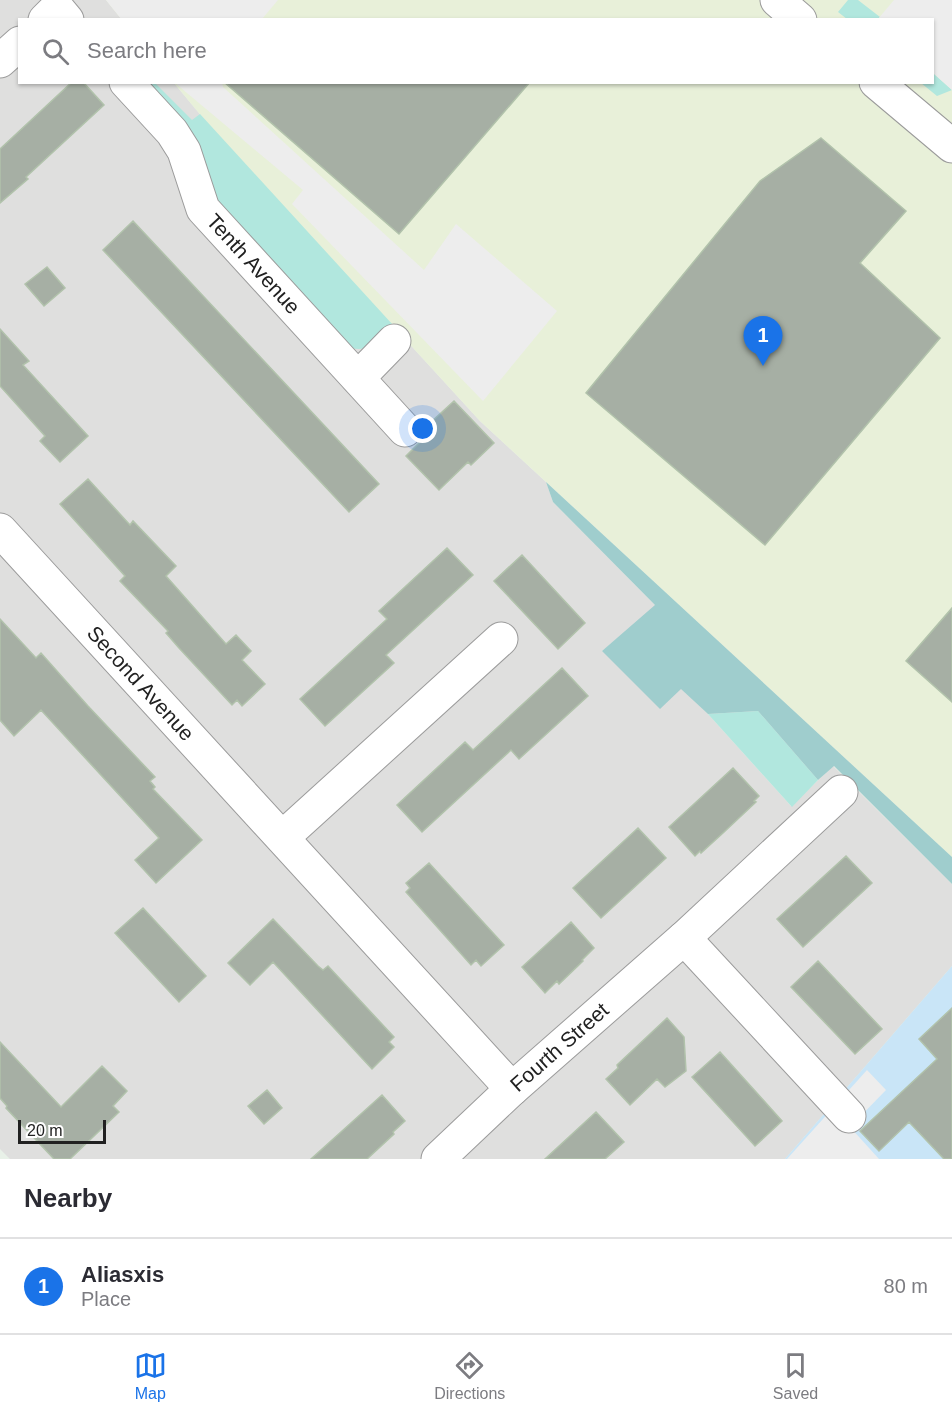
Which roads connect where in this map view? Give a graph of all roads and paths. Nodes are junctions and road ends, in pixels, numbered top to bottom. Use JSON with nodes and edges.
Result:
{"nodes":[{"id":1,"x":777,"y":0,"type":"edge"},
{"id":2,"x":798,"y":18,"type":"edge"},
{"id":3,"x":18,"y":45,"type":"edge"},
{"id":4,"x":0,"y":61,"type":"edge"},
{"id":5,"x":128,"y":84,"type":"edge"},
{"id":6,"x":878,"y":84,"type":"edge"},
{"id":7,"x":952,"y":146,"type":"edge"},
{"id":8,"x":394,"y":341,"type":"dead end"},
{"id":9,"x":358,"y":378,"type":"junction"},
{"id":10,"x":405,"y":430,"type":"dead end"},
{"id":11,"x":0,"y":530,"type":"edge"},
{"id":12,"x":501,"y":639,"type":"dead end"},
{"id":13,"x":841,"y":792,"type":"dead end"},
{"id":14,"x":283,"y":837,"type":"junction"},
{"id":15,"x":684,"y":938,"type":"junction"},
{"id":16,"x":512,"y":1089,"type":"junction"},
{"id":17,"x":849,"y":1116,"type":"dead end"},
{"id":18,"x":438,"y":1159,"type":"edge"}],
"edges":[{"from":1,"to":2,"type":"street"},
{"from":3,"to":4,"type":"street"},
{"from":5,"to":9,"type":"street","name":"Tenth Avenue"},
{"from":6,"to":7,"type":"street"},
{"from":8,"to":9,"type":"street"},
{"from":9,"to":10,"type":"street","name":"Tenth Avenue"},
{"from":11,"to":14,"type":"street","name":"Second Avenue"},
{"from":12,"to":14,"type":"street"},
{"from":13,"to":15,"type":"street","name":"Fourth Street"},
{"from":14,"to":16,"type":"street","name":"Second Avenue"},
{"from":15,"to":16,"type":"street","name":"Fourth Street"},
{"from":15,"to":17,"type":"street"},
{"from":16,"to":18,"type":"street","name":"Fourth Street"}]}
